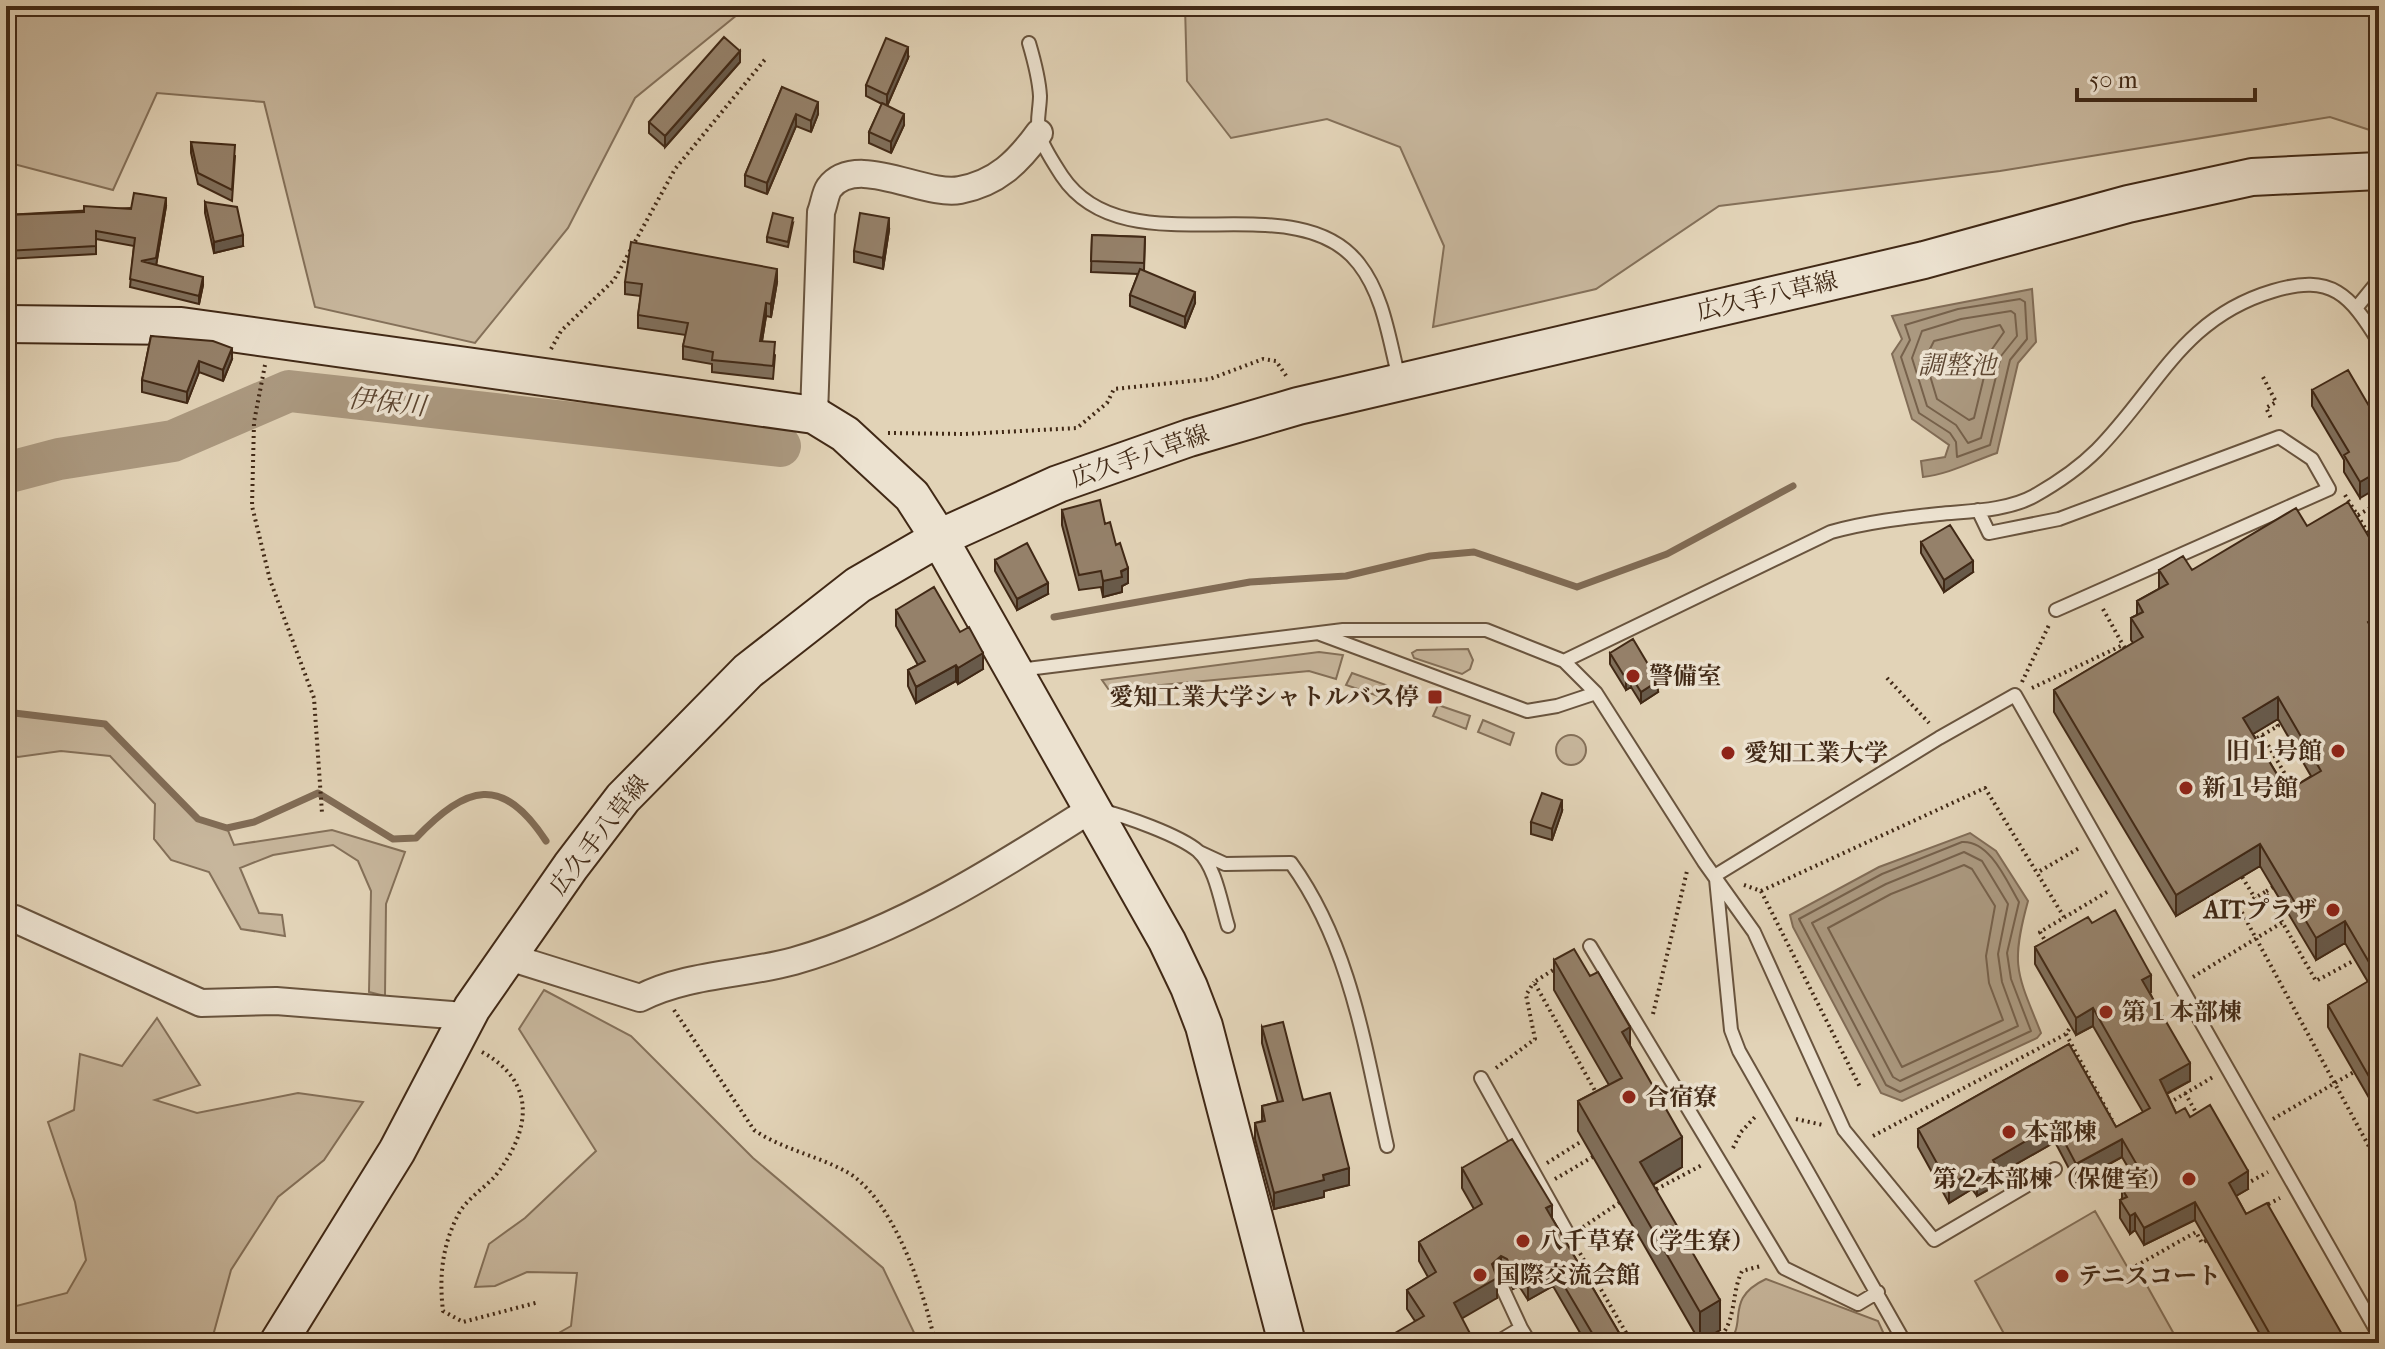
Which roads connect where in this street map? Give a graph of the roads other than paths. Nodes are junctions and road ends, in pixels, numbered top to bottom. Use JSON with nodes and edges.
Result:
{"nodes":[{"id":1,"x":1029,"y":43,"type":"dead end"},
{"id":2,"x":1039,"y":133,"type":"junction"},
{"id":3,"x":2379,"y":171,"type":"edge"},
{"id":4,"x":2379,"y":280,"type":"edge"},
{"id":5,"x":2357,"y":307,"type":"junction"},
{"id":6,"x":6,"y":324,"type":"edge"},
{"id":7,"x":2379,"y":342,"type":"edge"},
{"id":8,"x":1400,"y":382,"type":"junction"},
{"id":9,"x":814,"y":415,"type":"junction"},
{"id":10,"x":1978,"y":510,"type":"junction"},
{"id":11,"x":939,"y":538,"type":"junction"},
{"id":12,"x":2056,"y":610,"type":"road end"},
{"id":13,"x":1316,"y":633,"type":"junction"},
{"id":14,"x":1564,"y":661,"type":"junction"},
{"id":15,"x":1016,"y":671,"type":"junction"},
{"id":16,"x":1596,"y":693,"type":"junction"},
{"id":17,"x":1093,"y":808,"type":"junction"},
{"id":18,"x":1199,"y":852,"type":"junction"},
{"id":19,"x":1716,"y":875,"type":"junction"},
{"id":20,"x":6,"y":918,"type":"edge"},
{"id":21,"x":1228,"y":926,"type":"dead end"},
{"id":22,"x":1590,"y":946,"type":"road end"},
{"id":23,"x":509,"y":957,"type":"junction"},
{"id":24,"x":1481,"y":1078,"type":"road end"},
{"id":25,"x":1387,"y":1146,"type":"dead end"},
{"id":26,"x":2055,"y":1169,"type":"dead end"},
{"id":27,"x":1568,"y":1234,"type":"road end"},
{"id":28,"x":1501,"y":1285,"type":"dead end"},
{"id":29,"x":1878,"y":1292,"type":"junction"},
{"id":30,"x":1521,"y":1328,"type":"junction"},
{"id":31,"x":2379,"y":1335,"type":"edge"},
{"id":32,"x":278,"y":1343,"type":"edge"},
{"id":33,"x":1287,"y":1343,"type":"edge"},
{"id":34,"x":1496,"y":1343,"type":"edge"},
{"id":35,"x":1530,"y":1343,"type":"edge"},
{"id":36,"x":1905,"y":1343,"type":"edge"}],
"edges":[{"from":1,"to":2,"type":"lane"},
{"from":2,"to":8,"type":"lane"},
{"from":2,"to":9,"type":"street"},
{"from":3,"to":8,"type":"main road","name":"広久手八草線"},
{"from":4,"to":5,"type":"lane"},
{"from":5,"to":7,"type":"lane"},
{"from":5,"to":10,"type":"lane"},
{"from":6,"to":9,"type":"main road"},
{"from":8,"to":11,"type":"main road","name":"広久手八草線"},
{"from":9,"to":11,"type":"main road"},
{"from":10,"to":12,"type":"lane"},
{"from":10,"to":14,"type":"lane"},
{"from":11,"to":15,"type":"main road"},
{"from":11,"to":23,"type":"main road","name":"広久手八草線"},
{"from":13,"to":14,"type":"lane"},
{"from":13,"to":15,"type":"lane"},
{"from":13,"to":16,"type":"lane"},
{"from":14,"to":16,"type":"lane"},
{"from":15,"to":17,"type":"main road"},
{"from":16,"to":19,"type":"lane"},
{"from":17,"to":18,"type":"lane"},
{"from":17,"to":23,"type":"street"},
{"from":17,"to":33,"type":"main road"},
{"from":18,"to":21,"type":"lane"},
{"from":18,"to":25,"type":"lane"},
{"from":19,"to":26,"type":"lane"},
{"from":19,"to":29,"type":"lane"},
{"from":19,"to":31,"type":"lane"},
{"from":20,"to":23,"type":"street"},
{"from":22,"to":29,"type":"lane"},
{"from":23,"to":32,"type":"main road","name":"広久手八草線"},
{"from":24,"to":27,"type":"lane"},
{"from":28,"to":30,"type":"lane"},
{"from":29,"to":36,"type":"lane"},
{"from":30,"to":34,"type":"lane"},
{"from":30,"to":35,"type":"lane"}]}
